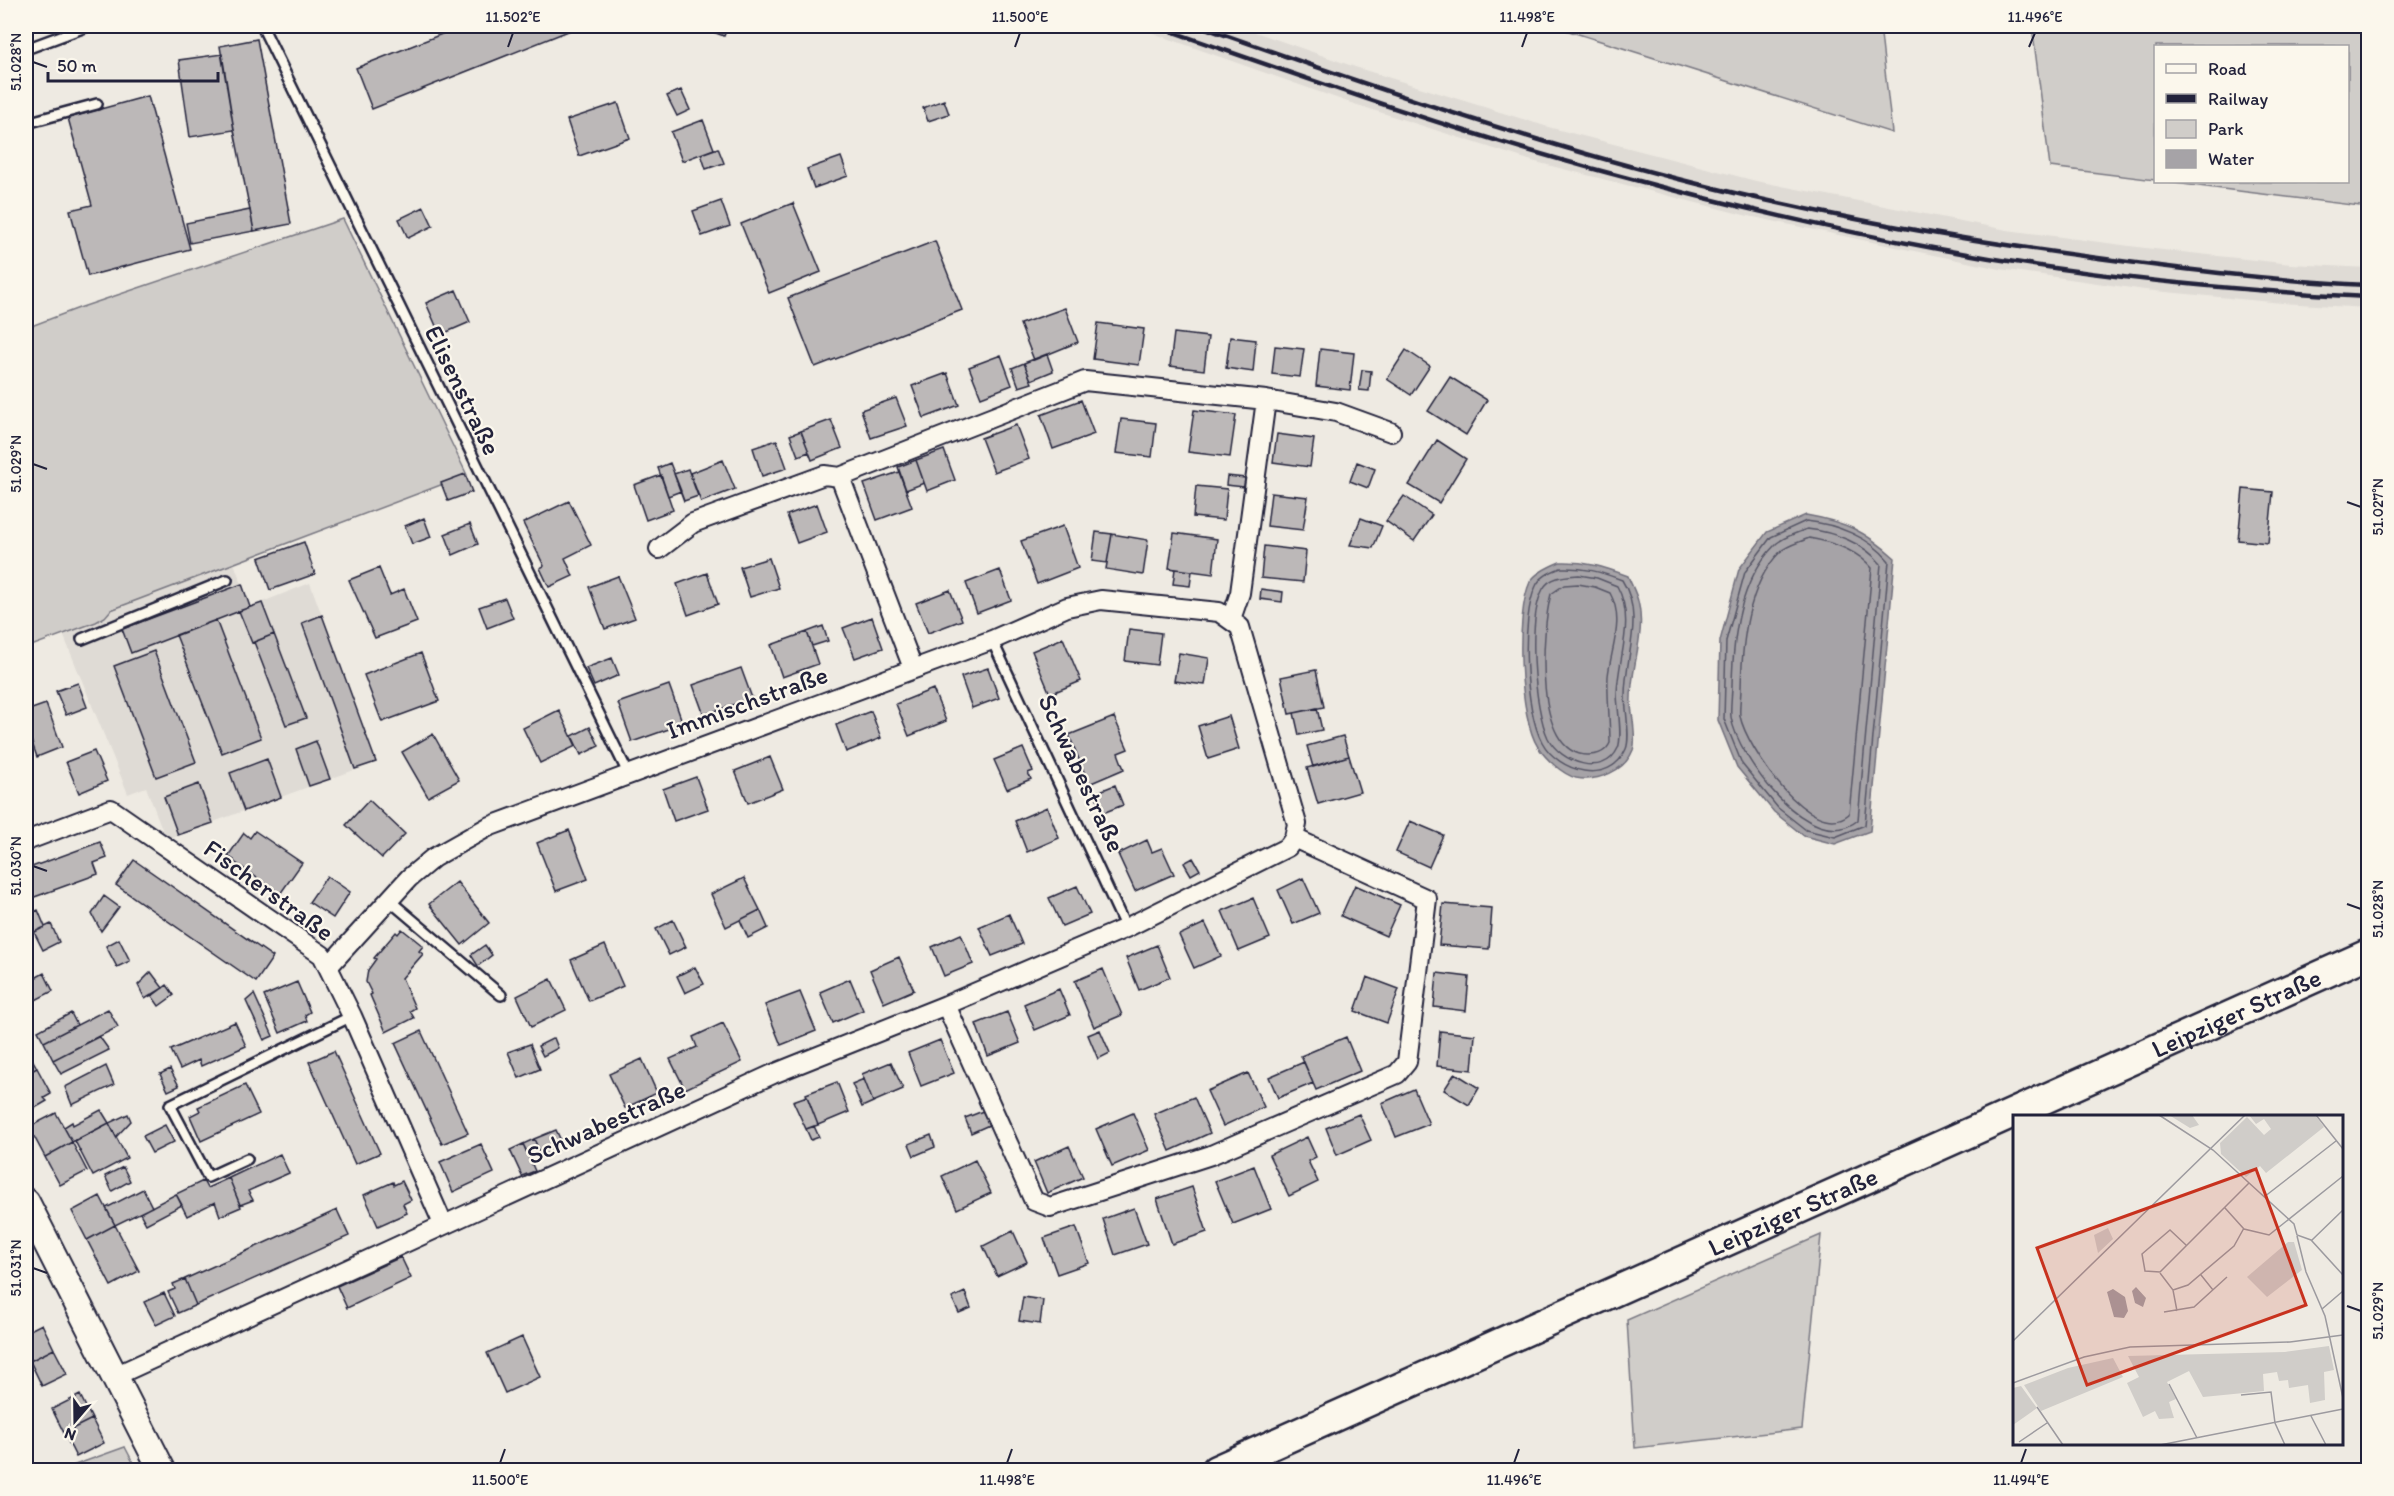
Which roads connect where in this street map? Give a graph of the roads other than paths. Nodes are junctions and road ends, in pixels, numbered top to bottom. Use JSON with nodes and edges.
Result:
{"nodes":[{"id":1,"x":88,"y":26,"type":"edge"},
{"id":2,"x":262,"y":26,"type":"edge"},
{"id":3,"x":26,"y":49,"type":"edge"},
{"id":4,"x":97,"y":104,"type":"dead end"},
{"id":5,"x":34,"y":121,"type":"dead end"},
{"id":6,"x":1266,"y":400,"type":"junction"},
{"id":7,"x":1391,"y":432,"type":"dead end"},
{"id":8,"x":840,"y":477,"type":"junction"},
{"id":9,"x":659,"y":549,"type":"dead end"},
{"id":10,"x":227,"y":580,"type":"dead end"},
{"id":11,"x":1231,"y":619,"type":"junction"},
{"id":12,"x":82,"y":639,"type":"dead end"},
{"id":13,"x":992,"y":640,"type":"junction"},
{"id":14,"x":913,"y":668,"type":"junction"},
{"id":15,"x":628,"y":773,"type":"junction"},
{"id":16,"x":1294,"y":838,"type":"junction"},
{"id":17,"x":26,"y":841,"type":"edge"},
{"id":18,"x":389,"y":900,"type":"junction"},
{"id":19,"x":1126,"y":928,"type":"junction"},
{"id":20,"x":2368,"y":954,"type":"edge"},
{"id":21,"x":328,"y":967,"type":"junction"},
{"id":22,"x":501,"y":995,"type":"dead end"},
{"id":23,"x":946,"y":1005,"type":"junction"},
{"id":24,"x":352,"y":1016,"type":"junction"},
{"id":25,"x":247,"y":1159,"type":"dead end"},
{"id":26,"x":26,"y":1202,"type":"edge"},
{"id":27,"x":443,"y":1224,"type":"junction"},
{"id":28,"x":115,"y":1376,"type":"junction"},
{"id":29,"x":162,"y":1470,"type":"edge"},
{"id":30,"x":1216,"y":1470,"type":"edge"}],
"edges":[{"from":1,"to":3,"type":"lane"},
{"from":2,"to":15,"type":"lane","name":"Elisenstraße"},
{"from":4,"to":5,"type":"lane"},
{"from":6,"to":7,"type":"street"},
{"from":6,"to":8,"type":"street"},
{"from":6,"to":11,"type":"street"},
{"from":8,"to":9,"type":"street"},
{"from":8,"to":14,"type":"street"},
{"from":10,"to":12,"type":"lane"},
{"from":11,"to":13,"type":"street","name":"Immischstraße"},
{"from":11,"to":16,"type":"street"},
{"from":13,"to":14,"type":"street","name":"Immischstraße"},
{"from":13,"to":19,"type":"lane","name":"Schwabestraße"},
{"from":14,"to":15,"type":"street","name":"Immischstraße"},
{"from":15,"to":18,"type":"street","name":"Immischstraße"},
{"from":16,"to":19,"type":"street","name":"Schwabestraße"},
{"from":16,"to":23,"type":"street"},
{"from":17,"to":21,"type":"street","name":"Fischerstraße"},
{"from":18,"to":21,"type":"street","name":"Immischstraße"},
{"from":18,"to":22,"type":"lane"},
{"from":19,"to":23,"type":"street","name":"Schwabestraße"},
{"from":20,"to":30,"type":"main road","name":"Leipziger Straße"},
{"from":21,"to":24,"type":"street","name":"Fischerstraße"},
{"from":23,"to":27,"type":"street","name":"Schwabestraße"},
{"from":24,"to":25,"type":"lane"},
{"from":24,"to":27,"type":"street","name":"Fischerstraße"},
{"from":26,"to":28,"type":"main road"},
{"from":27,"to":28,"type":"street","name":"Schwabestraße"},
{"from":28,"to":29,"type":"main road"}]}
